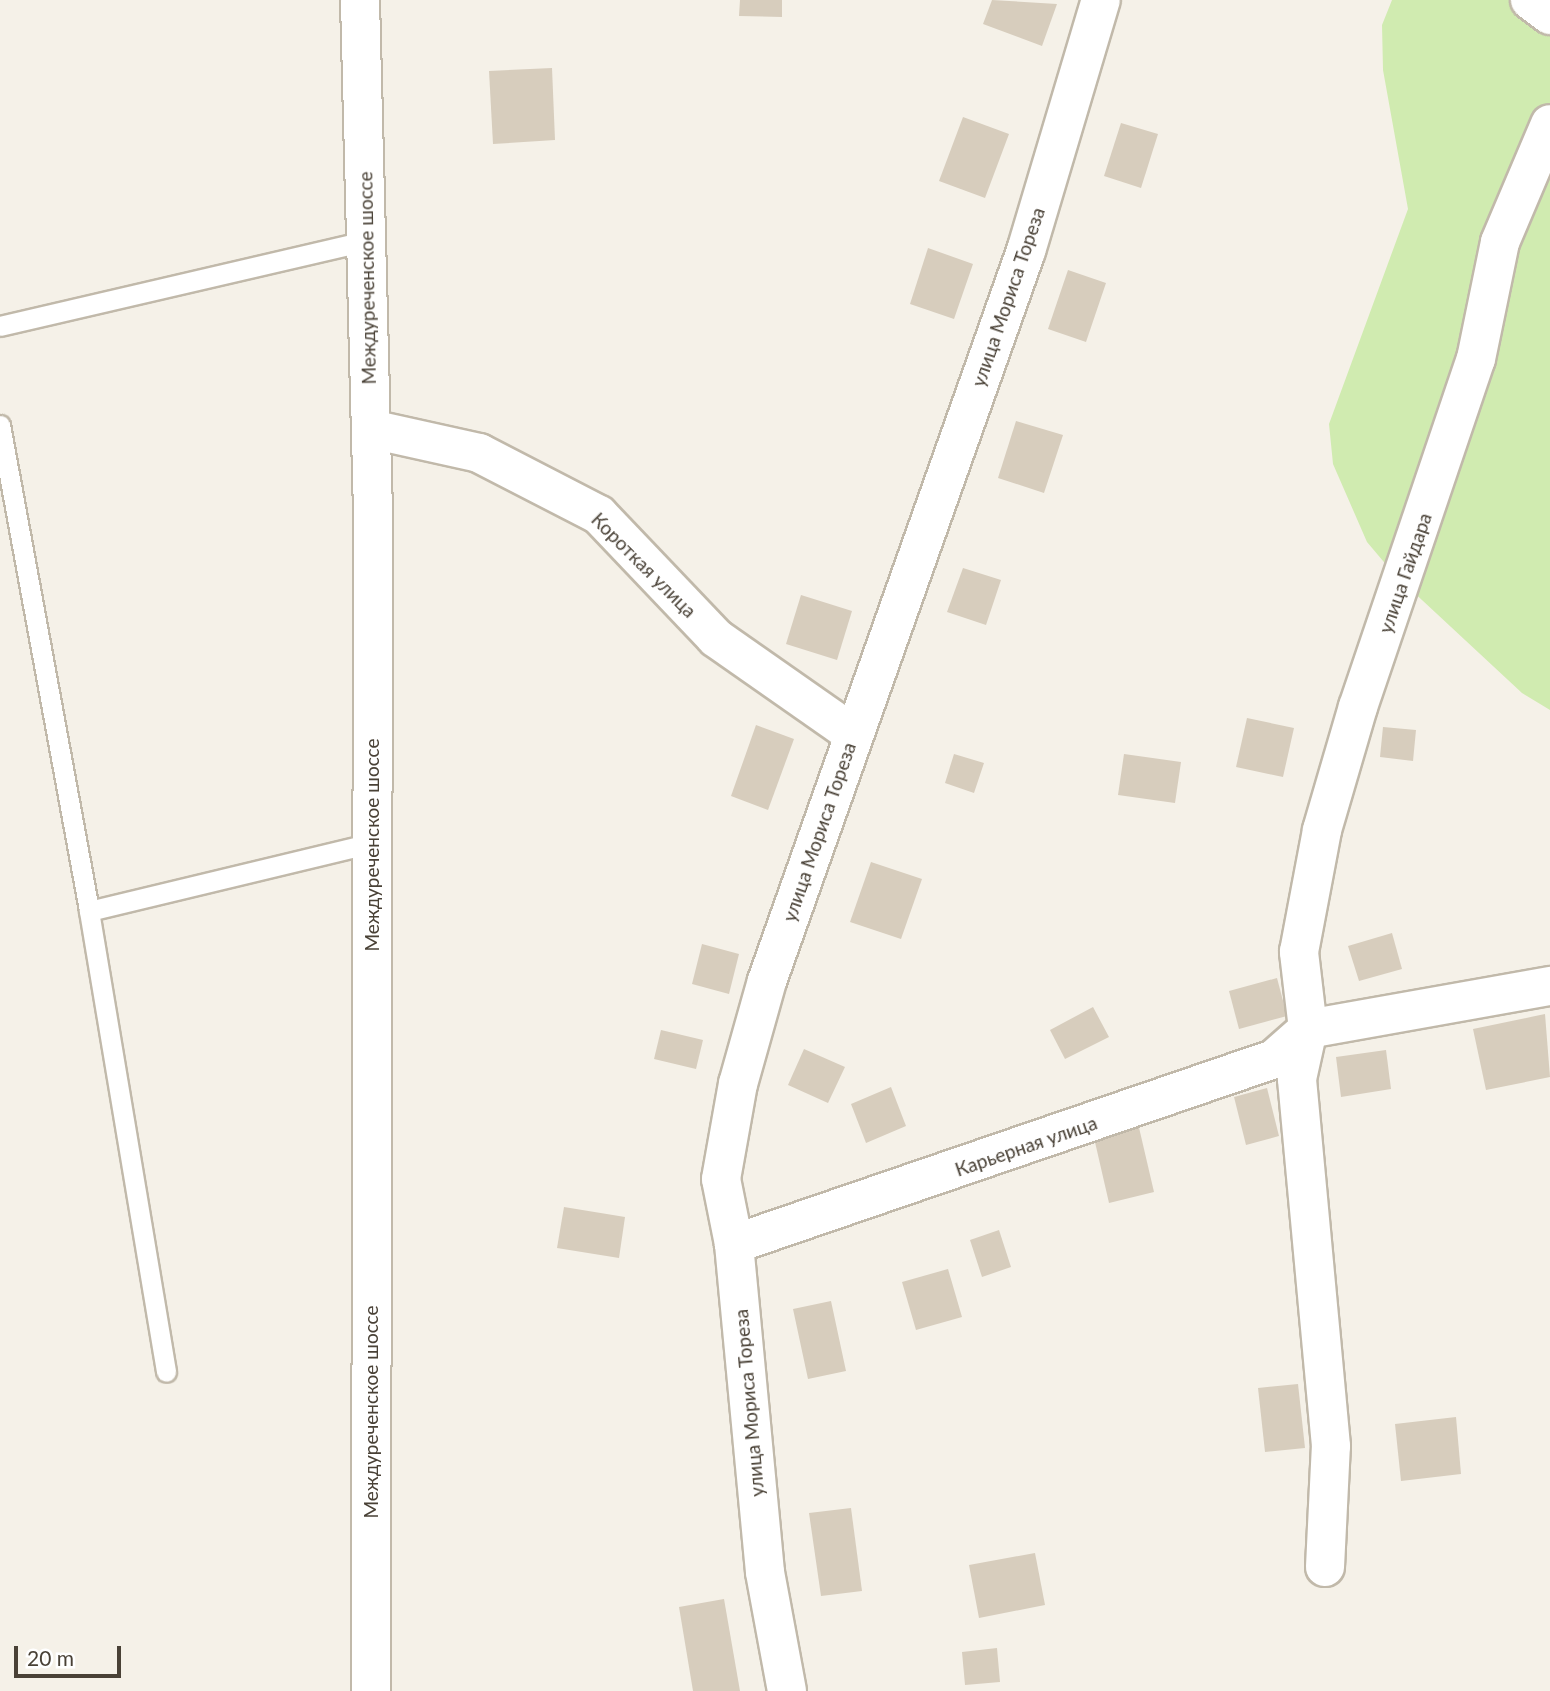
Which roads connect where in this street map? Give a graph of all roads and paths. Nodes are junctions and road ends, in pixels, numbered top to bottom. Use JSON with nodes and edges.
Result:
{"nodes":[{"id":1,"x":360,"y":0,"type":"edge"},
{"id":2,"x":1101,"y":0,"type":"edge"},
{"id":3,"x":1530,"y":0,"type":"edge"},
{"id":4,"x":1550,"y":15,"type":"edge"},
{"id":5,"x":1550,"y":124,"type":"edge"},
{"id":6,"x":366,"y":241,"type":"junction"},
{"id":7,"x":0,"y":326,"type":"edge"},
{"id":8,"x":0,"y":425,"type":"edge"},
{"id":9,"x":371,"y":429,"type":"junction"},
{"id":10,"x":853,"y":734,"type":"junction"},
{"id":11,"x":372,"y":843,"type":"junction"},
{"id":12,"x":89,"y":911,"type":"junction"},
{"id":13,"x":1550,"y":986,"type":"edge"},
{"id":14,"x":1308,"y":1029,"type":"junction"},
{"id":15,"x":734,"y":1244,"type":"junction"},
{"id":16,"x":166,"y":1372,"type":"dead end"},
{"id":17,"x":1325,"y":1567,"type":"dead end"},
{"id":18,"x":371,"y":1691,"type":"edge"},
{"id":19,"x":787,"y":1691,"type":"edge"}],
"edges":[{"from":1,"to":6,"type":"street","name":"Междуреченское шоссе"},
{"from":2,"to":10,"type":"street","name":"улица Мориса Тореза"},
{"from":3,"to":4,"type":"street"},
{"from":5,"to":14,"type":"street","name":"улица Гайдара"},
{"from":6,"to":7,"type":"lane"},
{"from":6,"to":9,"type":"street","name":"Междуреченское шоссе"},
{"from":8,"to":12,"type":"lane"},
{"from":9,"to":10,"type":"street","name":"Короткая улица"},
{"from":9,"to":11,"type":"street","name":"Междуреченское шоссе"},
{"from":10,"to":15,"type":"street","name":"улица Мориса Тореза"},
{"from":11,"to":12,"type":"lane"},
{"from":11,"to":18,"type":"street","name":"Междуреченское шоссе"},
{"from":12,"to":16,"type":"lane"},
{"from":13,"to":14,"type":"street"},
{"from":14,"to":15,"type":"street","name":"Карьерная улица"},
{"from":14,"to":17,"type":"street"},
{"from":15,"to":19,"type":"street","name":"улица Мориса Тореза"}]}
